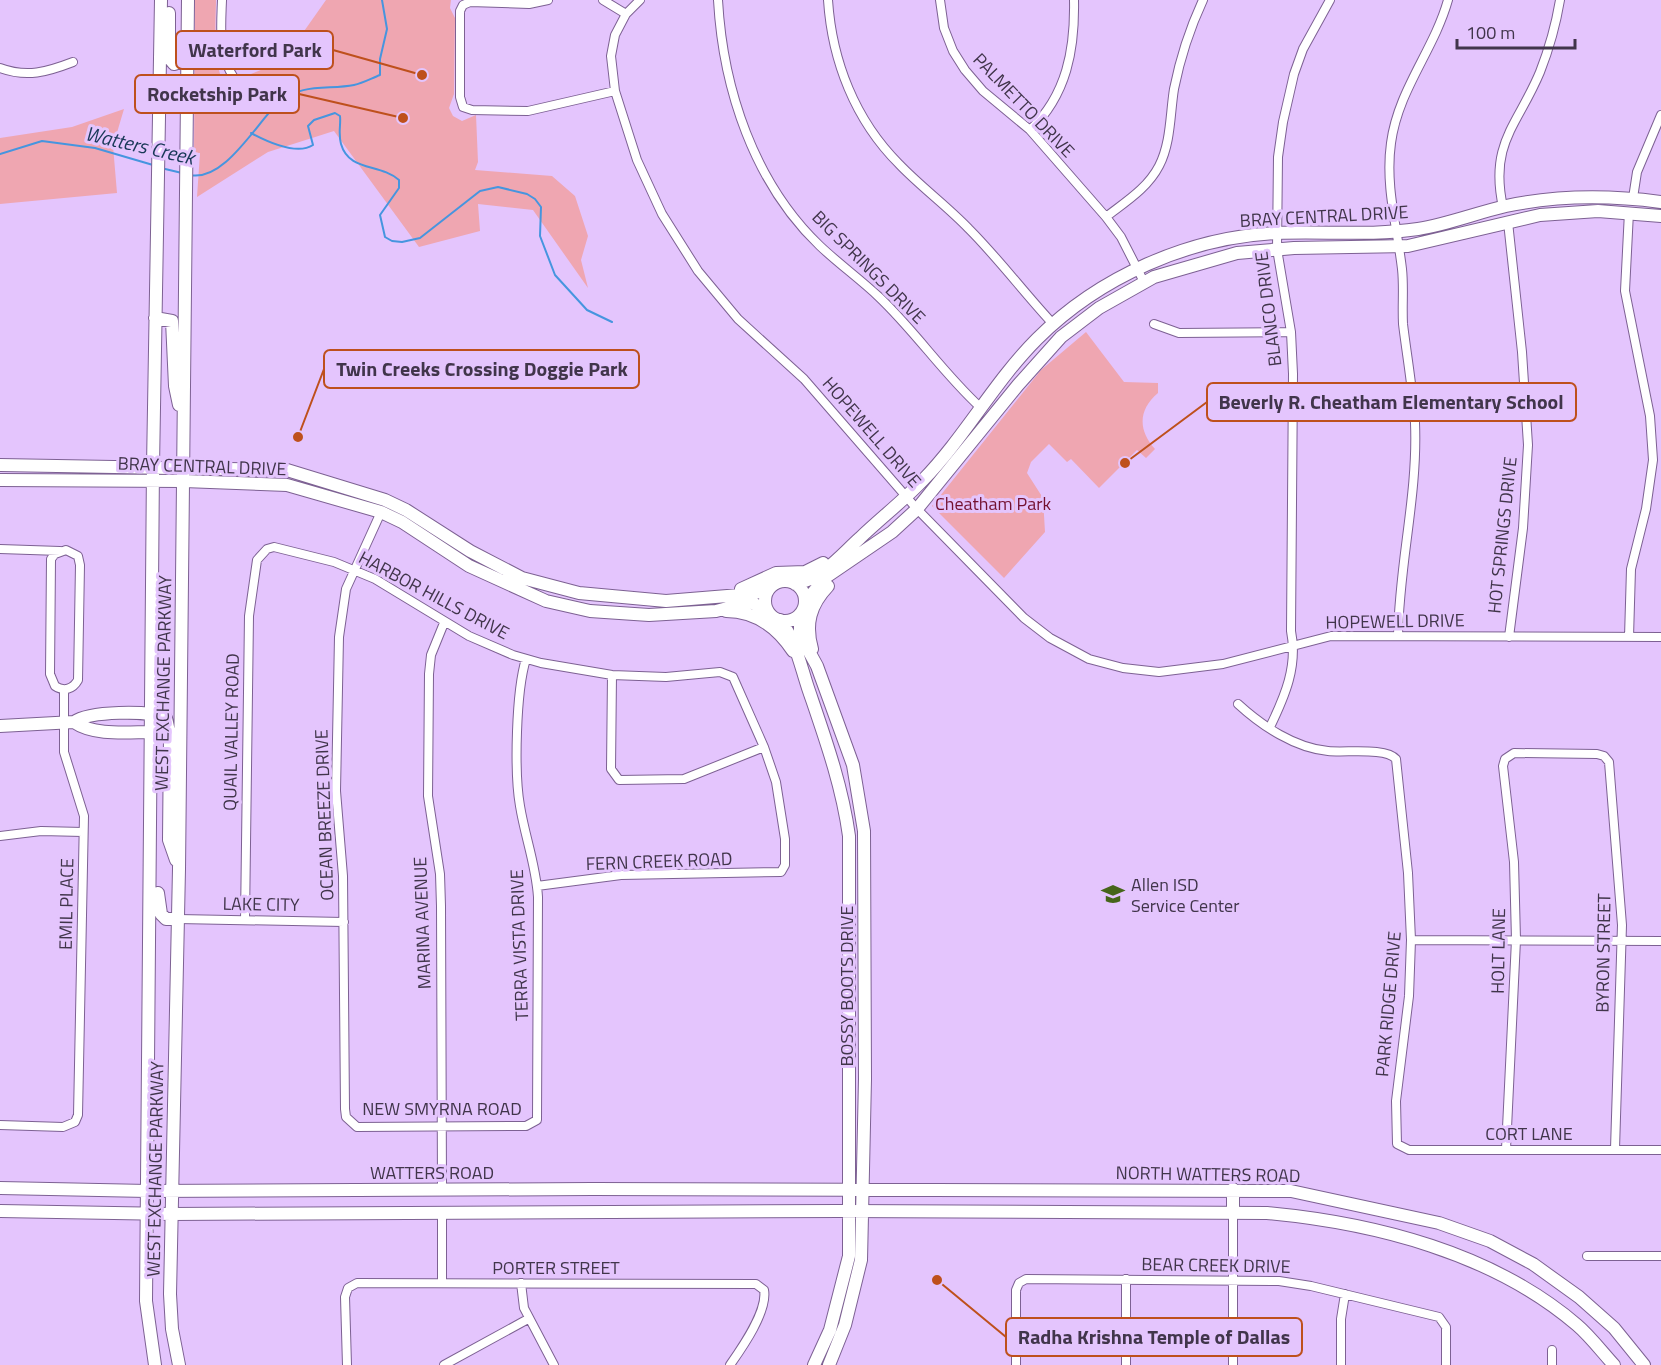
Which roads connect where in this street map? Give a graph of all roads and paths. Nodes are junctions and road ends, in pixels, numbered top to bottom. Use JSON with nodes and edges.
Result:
{"nodes":[{"id":1,"x":161,"y":0,"type":"edge"},
{"id":2,"x":169,"y":0,"type":"edge"},
{"id":3,"x":188,"y":0,"type":"edge"},
{"id":4,"x":222,"y":0,"type":"edge"},
{"id":5,"x":548,"y":0,"type":"edge"},
{"id":6,"x":603,"y":0,"type":"edge"},
{"id":7,"x":640,"y":0,"type":"edge"},
{"id":8,"x":718,"y":0,"type":"edge"},
{"id":9,"x":828,"y":0,"type":"edge"},
{"id":10,"x":940,"y":0,"type":"edge"},
{"id":11,"x":1074,"y":0,"type":"edge"},
{"id":12,"x":1203,"y":0,"type":"edge"},
{"id":13,"x":1330,"y":0,"type":"edge"},
{"id":14,"x":1448,"y":0,"type":"edge"},
{"id":15,"x":1560,"y":0,"type":"edge"},
{"id":16,"x":626,"y":14,"type":"junction"},
{"id":17,"x":187,"y":60,"type":"junction"},
{"id":18,"x":73,"y":62,"type":"dead end"},
{"id":19,"x":0,"y":68,"type":"edge"},
{"id":20,"x":234,"y":78,"type":"dead end"},
{"id":21,"x":615,"y":91,"type":"junction"},
{"id":22,"x":1661,"y":115,"type":"edge"},
{"id":23,"x":1030,"y":130,"type":"junction"},
{"id":24,"x":1633,"y":198,"type":"junction"},
{"id":25,"x":1661,"y":202,"type":"edge"},
{"id":26,"x":1503,"y":207,"type":"junction"},
{"id":27,"x":1629,"y":212,"type":"junction"},
{"id":28,"x":1661,"y":216,"type":"edge"},
{"id":29,"x":1106,"y":217,"type":"junction"},
{"id":30,"x":1508,"y":222,"type":"junction"},
{"id":31,"x":1396,"y":231,"type":"junction"},
{"id":32,"x":1276,"y":233,"type":"junction"},
{"id":33,"x":1398,"y":247,"type":"junction"},
{"id":34,"x":1277,"y":249,"type":"junction"},
{"id":35,"x":1137,"y":269,"type":"junction"},
{"id":36,"x":1144,"y":282,"type":"junction"},
{"id":37,"x":155,"y":318,"type":"junction"},
{"id":38,"x":1154,"y":324,"type":"dead end"},
{"id":39,"x":1054,"y":325,"type":"junction"},
{"id":40,"x":1292,"y":332,"type":"junction"},
{"id":41,"x":980,"y":407,"type":"junction"},
{"id":42,"x":184,"y":421,"type":"junction"},
{"id":43,"x":0,"y":465,"type":"edge"},
{"id":44,"x":153,"y":466,"type":"junction"},
{"id":45,"x":184,"y":466,"type":"junction"},
{"id":46,"x":0,"y":480,"type":"edge"},
{"id":47,"x":153,"y":481,"type":"junction"},
{"id":48,"x":184,"y":481,"type":"junction"},
{"id":49,"x":906,"y":497,"type":"junction"},
{"id":50,"x":917,"y":509,"type":"junction"},
{"id":51,"x":381,"y":512,"type":"junction"},
{"id":52,"x":859,"y":539,"type":"junction"},
{"id":53,"x":0,"y":549,"type":"edge"},
{"id":54,"x":267,"y":549,"type":"joint"},
{"id":55,"x":43,"y":551,"type":"junction"},
{"id":56,"x":62,"y":551,"type":"junction"},
{"id":57,"x":864,"y":552,"type":"junction"},
{"id":58,"x":52,"y":558,"type":"junction"},
{"id":59,"x":355,"y":571,"type":"junction"},
{"id":60,"x":795,"y":584,"type":"junction"},
{"id":61,"x":769,"y":589,"type":"junction"},
{"id":62,"x":720,"y":596,"type":"junction"},
{"id":63,"x":805,"y":602,"type":"junction"},
{"id":64,"x":767,"y":610,"type":"junction"},
{"id":65,"x":716,"y":611,"type":"junction"},
{"id":66,"x":800,"y":614,"type":"junction"},
{"id":67,"x":780,"y":620,"type":"junction"},
{"id":68,"x":444,"y":623,"type":"junction"},
{"id":69,"x":1398,"y":636,"type":"junction"},
{"id":70,"x":1509,"y":637,"type":"junction"},
{"id":71,"x":1629,"y":637,"type":"junction"},
{"id":72,"x":1661,"y":637,"type":"edge"},
{"id":73,"x":1294,"y":646,"type":"junction"},
{"id":74,"x":526,"y":659,"type":"junction"},
{"id":75,"x":817,"y":666,"type":"junction"},
{"id":76,"x":803,"y":671,"type":"junction"},
{"id":77,"x":612,"y":675,"type":"junction"},
{"id":78,"x":64,"y":690,"type":"junction"},
{"id":79,"x":1238,"y":704,"type":"dead end"},
{"id":80,"x":151,"y":713,"type":"junction"},
{"id":81,"x":69,"y":722,"type":"junction"},
{"id":82,"x":0,"y":726,"type":"edge"},
{"id":83,"x":1270,"y":727,"type":"junction"},
{"id":84,"x":151,"y":732,"type":"junction"},
{"id":85,"x":764,"y":747,"type":"junction"},
{"id":86,"x":1507,"y":756,"type":"joint"},
{"id":87,"x":151,"y":824,"type":"junction"},
{"id":88,"x":84,"y":832,"type":"junction"},
{"id":89,"x":0,"y":836,"type":"edge"},
{"id":90,"x":179,"y":869,"type":"junction"},
{"id":91,"x":537,"y":886,"type":"junction"},
{"id":92,"x":178,"y":919,"type":"junction"},
{"id":93,"x":245,"y":920,"type":"junction"},
{"id":94,"x":344,"y":922,"type":"junction"},
{"id":95,"x":1411,"y":940,"type":"junction"},
{"id":96,"x":1516,"y":940,"type":"junction"},
{"id":97,"x":1622,"y":941,"type":"junction"},
{"id":98,"x":1661,"y":941,"type":"edge"},
{"id":99,"x":351,"y":1123,"type":"joint"},
{"id":100,"x":534,"y":1123,"type":"joint"},
{"id":101,"x":0,"y":1125,"type":"edge"},
{"id":102,"x":442,"y":1126,"type":"junction"},
{"id":103,"x":1399,"y":1145,"type":"joint"},
{"id":104,"x":1506,"y":1149,"type":"junction"},
{"id":105,"x":1615,"y":1149,"type":"junction"},
{"id":106,"x":1661,"y":1150,"type":"edge"},
{"id":107,"x":0,"y":1188,"type":"edge"},
{"id":108,"x":1233,"y":1189,"type":"junction"},
{"id":109,"x":442,"y":1190,"type":"junction"},
{"id":110,"x":857,"y":1190,"type":"junction"},
{"id":111,"x":148,"y":1191,"type":"junction"},
{"id":112,"x":172,"y":1191,"type":"junction"},
{"id":113,"x":0,"y":1210,"type":"edge"},
{"id":114,"x":850,"y":1211,"type":"junction"},
{"id":115,"x":864,"y":1211,"type":"junction"},
{"id":116,"x":147,"y":1213,"type":"junction"},
{"id":117,"x":442,"y":1213,"type":"junction"},
{"id":118,"x":1233,"y":1213,"type":"junction"},
{"id":119,"x":171,"y":1214,"type":"junction"},
{"id":120,"x":1587,"y":1256,"type":"dead end"},
{"id":121,"x":1661,"y":1256,"type":"edge"},
{"id":122,"x":1126,"y":1279,"type":"junction"},
{"id":123,"x":1233,"y":1279,"type":"junction"},
{"id":124,"x":442,"y":1283,"type":"junction"},
{"id":125,"x":522,"y":1283,"type":"junction"},
{"id":126,"x":1346,"y":1294,"type":"junction"},
{"id":127,"x":528,"y":1319,"type":"junction"},
{"id":128,"x":1552,"y":1350,"type":"dead end"},
{"id":129,"x":447,"y":1364,"type":"edge"},
{"id":130,"x":155,"y":1365,"type":"edge"},
{"id":131,"x":180,"y":1365,"type":"edge"},
{"id":132,"x":347,"y":1365,"type":"edge"},
{"id":133,"x":554,"y":1365,"type":"edge"},
{"id":134,"x":730,"y":1365,"type":"edge"},
{"id":135,"x":814,"y":1365,"type":"edge"},
{"id":136,"x":829,"y":1365,"type":"edge"},
{"id":137,"x":1016,"y":1365,"type":"edge"},
{"id":138,"x":1126,"y":1365,"type":"edge"},
{"id":139,"x":1233,"y":1365,"type":"edge"},
{"id":140,"x":1341,"y":1365,"type":"edge"},
{"id":141,"x":1446,"y":1365,"type":"edge"},
{"id":142,"x":1552,"y":1365,"type":"edge"},
{"id":143,"x":1614,"y":1365,"type":"edge"},
{"id":144,"x":1644,"y":1365,"type":"edge"}],
"edges":[{"from":1,"to":37,"type":"main road","name":"WEST EXCHANGE PARKWAY"},
{"from":2,"to":17,"type":"main road"},
{"from":3,"to":17,"type":"main road","name":"WEST EXCHANGE PARKWAY"},
{"from":4,"to":20,"type":"street"},
{"from":5,"to":21,"type":"street"},
{"from":6,"to":16,"type":"street"},
{"from":7,"to":16,"type":"street","name":"HOPEWELL DRIVE"},
{"from":8,"to":41,"type":"street","name":"BIG SPRINGS DRIVE"},
{"from":9,"to":39,"type":"street"},
{"from":10,"to":23,"type":"street","name":"PALMETTO DRIVE"},
{"from":11,"to":23,"type":"street"},
{"from":12,"to":29,"type":"street"},
{"from":13,"to":32,"type":"street","name":"BLANCO DRIVE"},
{"from":14,"to":31,"type":"street"},
{"from":15,"to":26,"type":"street"},
{"from":16,"to":21,"type":"street","name":"HOPEWELL DRIVE"},
{"from":17,"to":42,"type":"main road","name":"WEST EXCHANGE PARKWAY"},
{"from":18,"to":19,"type":"street"},
{"from":21,"to":49,"type":"street","name":"HOPEWELL DRIVE"},
{"from":22,"to":24,"type":"street"},
{"from":23,"to":29,"type":"street","name":"PALMETTO DRIVE"},
{"from":24,"to":25,"type":"main road","name":"BRAY CENTRAL DRIVE"},
{"from":24,"to":26,"type":"main road","name":"BRAY CENTRAL DRIVE"},
{"from":26,"to":31,"type":"main road","name":"BRAY CENTRAL DRIVE"},
{"from":27,"to":28,"type":"main road","name":"BRAY CENTRAL DRIVE"},
{"from":27,"to":30,"type":"main road","name":"BRAY CENTRAL DRIVE"},
{"from":27,"to":71,"type":"street"},
{"from":29,"to":35,"type":"street","name":"PALMETTO DRIVE"},
{"from":30,"to":33,"type":"main road","name":"BRAY CENTRAL DRIVE"},
{"from":30,"to":70,"type":"street","name":"HOT SPRINGS DRIVE"},
{"from":31,"to":32,"type":"main road","name":"BRAY CENTRAL DRIVE"},
{"from":31,"to":33,"type":"street"},
{"from":32,"to":34,"type":"street","name":"BLANCO DRIVE"},
{"from":32,"to":35,"type":"main road","name":"BRAY CENTRAL DRIVE"},
{"from":33,"to":34,"type":"main road","name":"BRAY CENTRAL DRIVE"},
{"from":33,"to":69,"type":"street"},
{"from":34,"to":36,"type":"main road","name":"BRAY CENTRAL DRIVE"},
{"from":34,"to":40,"type":"street","name":"BLANCO DRIVE"},
{"from":35,"to":36,"type":"street","name":"PALMETTO DRIVE"},
{"from":35,"to":39,"type":"main road","name":"BRAY CENTRAL DRIVE"},
{"from":36,"to":50,"type":"main road","name":"BRAY CENTRAL DRIVE"},
{"from":37,"to":42,"type":"main road"},
{"from":37,"to":44,"type":"main road","name":"WEST EXCHANGE PARKWAY"},
{"from":38,"to":40,"type":"street"},
{"from":39,"to":41,"type":"main road","name":"BRAY CENTRAL DRIVE"},
{"from":40,"to":73,"type":"street","name":"BLANCO DRIVE"},
{"from":41,"to":49,"type":"main road","name":"BRAY CENTRAL DRIVE"},
{"from":42,"to":45,"type":"main road","name":"WEST EXCHANGE PARKWAY"},
{"from":43,"to":44,"type":"main road","name":"BRAY CENTRAL DRIVE"},
{"from":44,"to":45,"type":"main road","name":"BRAY CENTRAL DRIVE"},
{"from":44,"to":47,"type":"main road","name":"WEST EXCHANGE PARKWAY"},
{"from":45,"to":48,"type":"main road","name":"WEST EXCHANGE PARKWAY"},
{"from":45,"to":62,"type":"main road","name":"BRAY CENTRAL DRIVE"},
{"from":46,"to":47,"type":"main road","name":"BRAY CENTRAL DRIVE"},
{"from":47,"to":48,"type":"main road","name":"BRAY CENTRAL DRIVE"},
{"from":47,"to":80,"type":"main road","name":"WEST EXCHANGE PARKWAY"},
{"from":48,"to":51,"type":"main road","name":"BRAY CENTRAL DRIVE"},
{"from":48,"to":90,"type":"main road","name":"WEST EXCHANGE PARKWAY"},
{"from":49,"to":50,"type":"street","name":"HOPEWELL DRIVE"},
{"from":49,"to":52,"type":"main road","name":"BRAY CENTRAL DRIVE"},
{"from":50,"to":57,"type":"main road","name":"BRAY CENTRAL DRIVE"},
{"from":50,"to":73,"type":"street","name":"HOPEWELL DRIVE"},
{"from":51,"to":59,"type":"street","name":"OCEAN BREEZE DRIVE"},
{"from":51,"to":65,"type":"main road","name":"BRAY CENTRAL DRIVE"},
{"from":52,"to":60,"type":"main road","name":"BRAY CENTRAL DRIVE"},
{"from":52,"to":62,"type":"main road"},
{"from":53,"to":55,"type":"street"},
{"from":54,"to":59,"type":"street","name":"HARBOR HILLS DRIVE"},
{"from":54,"to":93,"type":"street","name":"QUAIL VALLEY ROAD"},
{"from":55,"to":56,"type":"street"},
{"from":55,"to":58,"type":"street"},
{"from":56,"to":58,"type":"street"},
{"from":56,"to":78,"type":"street"},
{"from":57,"to":63,"type":"main road","name":"BRAY CENTRAL DRIVE"},
{"from":57,"to":75,"type":"main road"},
{"from":58,"to":78,"type":"street"},
{"from":59,"to":68,"type":"street","name":"HARBOR HILLS DRIVE"},
{"from":59,"to":94,"type":"street","name":"OCEAN BREEZE DRIVE"},
{"from":60,"to":61,"type":"main road"},
{"from":60,"to":63,"type":"main road"},
{"from":61,"to":62,"type":"main road","name":"BRAY CENTRAL DRIVE"},
{"from":61,"to":64,"type":"main road"},
{"from":63,"to":66,"type":"main road"},
{"from":64,"to":65,"type":"main road","name":"BRAY CENTRAL DRIVE"},
{"from":64,"to":67,"type":"main road"},
{"from":65,"to":76,"type":"main road"},
{"from":66,"to":67,"type":"main road"},
{"from":66,"to":75,"type":"main road","name":"BOSSY BOOTS DRIVE"},
{"from":67,"to":76,"type":"main road","name":"BOSSY BOOTS DRIVE"},
{"from":68,"to":74,"type":"street","name":"HARBOR HILLS DRIVE"},
{"from":68,"to":102,"type":"street","name":"MARINA AVENUE"},
{"from":69,"to":70,"type":"street","name":"HOPEWELL DRIVE"},
{"from":69,"to":73,"type":"street","name":"HOPEWELL DRIVE"},
{"from":70,"to":71,"type":"street","name":"HOPEWELL DRIVE"},
{"from":71,"to":72,"type":"street","name":"HOPEWELL DRIVE"},
{"from":73,"to":83,"type":"street","name":"BLANCO DRIVE"},
{"from":74,"to":77,"type":"street","name":"HARBOR HILLS DRIVE"},
{"from":74,"to":91,"type":"street","name":"TERRA VISTA DRIVE"},
{"from":75,"to":110,"type":"main road","name":"BOSSY BOOTS DRIVE"},
{"from":76,"to":110,"type":"main road","name":"BOSSY BOOTS DRIVE"},
{"from":77,"to":85,"type":"street","name":"HARBOR HILLS DRIVE"},
{"from":77,"to":85,"type":"street"},
{"from":78,"to":81,"type":"street","name":"EMIL PLACE"},
{"from":79,"to":83,"type":"street"},
{"from":80,"to":81,"type":"main road"},
{"from":80,"to":84,"type":"main road","name":"WEST EXCHANGE PARKWAY"},
{"from":80,"to":90,"type":"main road"},
{"from":81,"to":82,"type":"main road"},
{"from":81,"to":84,"type":"main road"},
{"from":81,"to":88,"type":"street","name":"EMIL PLACE"},
{"from":83,"to":95,"type":"street","name":"PARK RIDGE DRIVE"},
{"from":84,"to":87,"type":"main road","name":"WEST EXCHANGE PARKWAY"},
{"from":85,"to":91,"type":"street","name":"FERN CREEK ROAD"},
{"from":86,"to":96,"type":"street","name":"HOLT LANE"},
{"from":86,"to":97,"type":"street","name":"BYRON STREET"},
{"from":87,"to":92,"type":"main road"},
{"from":87,"to":111,"type":"main road","name":"WEST EXCHANGE PARKWAY"},
{"from":88,"to":89,"type":"street"},
{"from":88,"to":101,"type":"street","name":"EMIL PLACE"},
{"from":90,"to":92,"type":"main road","name":"WEST EXCHANGE PARKWAY"},
{"from":91,"to":100,"type":"street","name":"TERRA VISTA DRIVE"},
{"from":92,"to":93,"type":"street","name":"LAKE CITY"},
{"from":92,"to":112,"type":"main road","name":"WEST EXCHANGE PARKWAY"},
{"from":93,"to":94,"type":"street","name":"LAKE CITY"},
{"from":94,"to":99,"type":"street","name":"OCEAN BREEZE DRIVE"},
{"from":95,"to":96,"type":"street"},
{"from":95,"to":103,"type":"street","name":"PARK RIDGE DRIVE"},
{"from":96,"to":97,"type":"street"},
{"from":96,"to":104,"type":"street","name":"HOLT LANE"},
{"from":97,"to":98,"type":"street"},
{"from":97,"to":105,"type":"street","name":"BYRON STREET"},
{"from":99,"to":102,"type":"street","name":"NEW SMYRNA ROAD"},
{"from":100,"to":102,"type":"street","name":"NEW SMYRNA ROAD"},
{"from":102,"to":109,"type":"street","name":"MARINA AVENUE"},
{"from":103,"to":104,"type":"street","name":"CORT LANE"},
{"from":104,"to":105,"type":"street","name":"CORT LANE"},
{"from":105,"to":106,"type":"street","name":"CORT LANE"},
{"from":107,"to":111,"type":"main road","name":"WATTERS ROAD"},
{"from":108,"to":110,"type":"main road","name":"NORTH WATTERS ROAD"},
{"from":108,"to":118,"type":"main road"},
{"from":108,"to":144,"type":"main road","name":"NORTH WATTERS ROAD"},
{"from":109,"to":110,"type":"main road","name":"WATTERS ROAD"},
{"from":109,"to":112,"type":"main road","name":"WATTERS ROAD"},
{"from":110,"to":114,"type":"main road","name":"BOSSY BOOTS DRIVE"},
{"from":110,"to":115,"type":"main road","name":"BOSSY BOOTS DRIVE"},
{"from":111,"to":112,"type":"main road","name":"WATTERS ROAD"},
{"from":111,"to":116,"type":"main road","name":"WEST EXCHANGE PARKWAY"},
{"from":112,"to":119,"type":"main road","name":"WEST EXCHANGE PARKWAY"},
{"from":113,"to":116,"type":"main road"},
{"from":114,"to":115,"type":"main road"},
{"from":114,"to":117,"type":"main road"},
{"from":114,"to":135,"type":"main road","name":"BOSSY BOOTS DRIVE"},
{"from":115,"to":118,"type":"main road"},
{"from":115,"to":136,"type":"main road","name":"BOSSY BOOTS DRIVE"},
{"from":116,"to":119,"type":"main road"},
{"from":116,"to":130,"type":"main road","name":"WEST EXCHANGE PARKWAY"},
{"from":117,"to":119,"type":"main road"},
{"from":117,"to":124,"type":"street"},
{"from":118,"to":123,"type":"street"},
{"from":118,"to":143,"type":"main road"},
{"from":119,"to":131,"type":"main road","name":"WEST EXCHANGE PARKWAY"},
{"from":120,"to":121,"type":"street"},
{"from":122,"to":123,"type":"street","name":"BEAR CREEK DRIVE"},
{"from":122,"to":137,"type":"street","name":"BEAR CREEK DRIVE"},
{"from":122,"to":138,"type":"street"},
{"from":123,"to":126,"type":"street","name":"BEAR CREEK DRIVE"},
{"from":123,"to":139,"type":"street"},
{"from":124,"to":125,"type":"street","name":"PORTER STREET"},
{"from":124,"to":132,"type":"street","name":"PORTER STREET"},
{"from":125,"to":127,"type":"street"},
{"from":125,"to":134,"type":"street","name":"PORTER STREET"},
{"from":126,"to":140,"type":"street"},
{"from":126,"to":141,"type":"street","name":"BEAR CREEK DRIVE"},
{"from":127,"to":129,"type":"street"},
{"from":127,"to":133,"type":"street"},
{"from":128,"to":142,"type":"street"}]}
